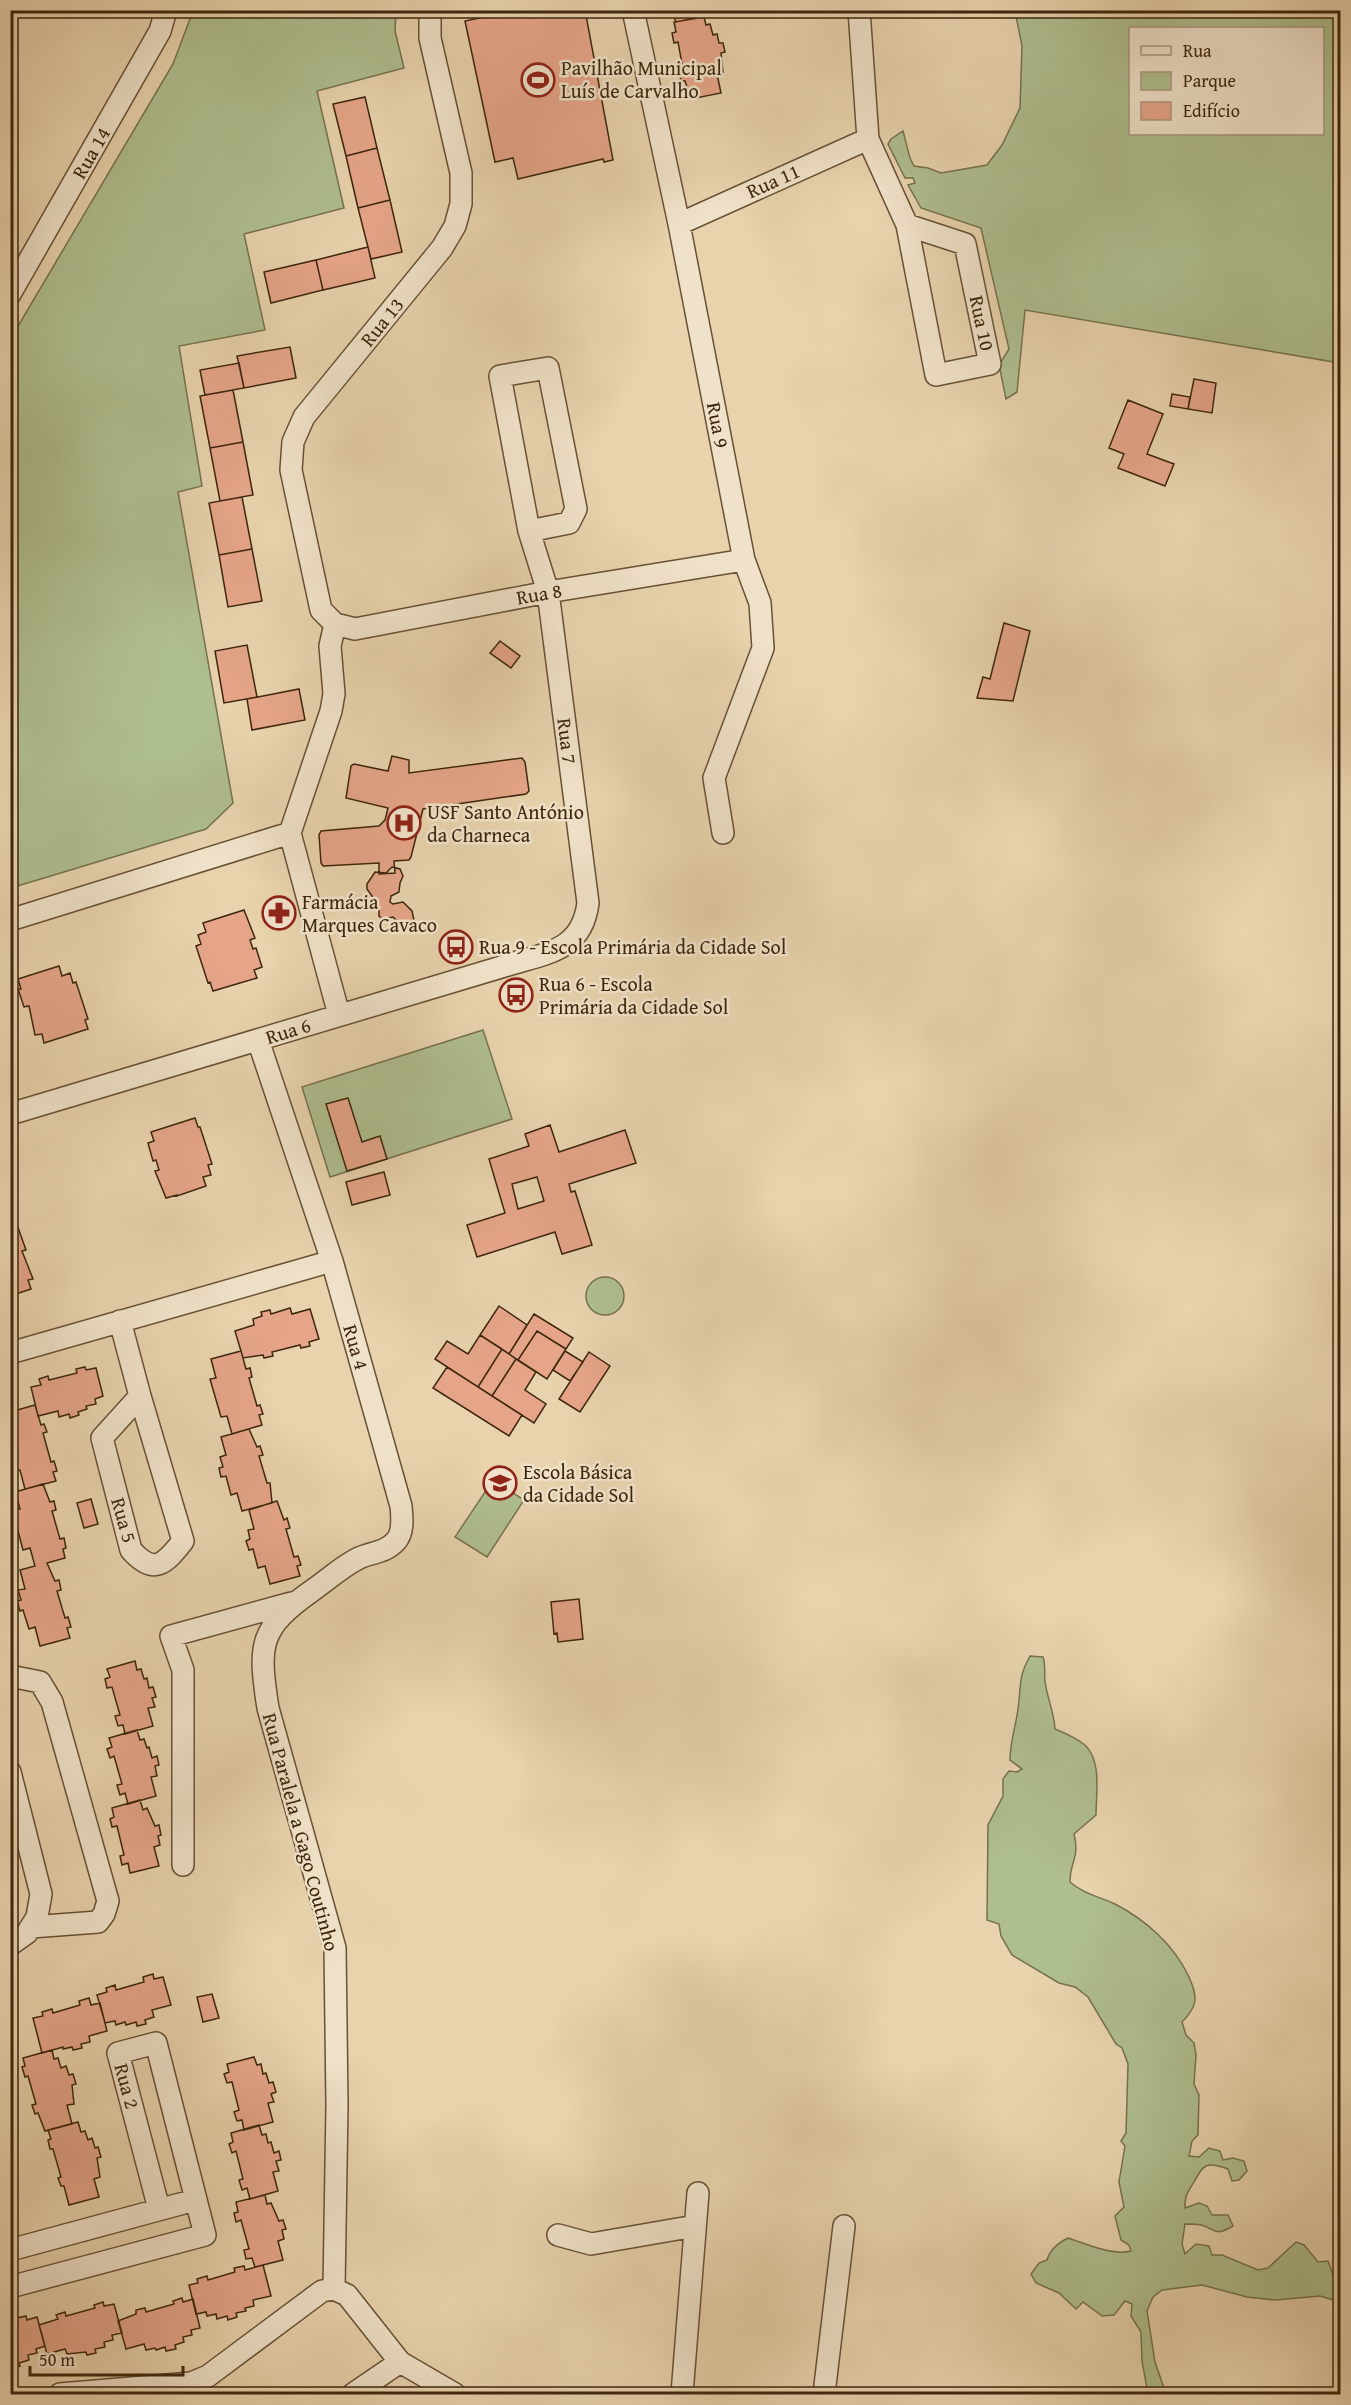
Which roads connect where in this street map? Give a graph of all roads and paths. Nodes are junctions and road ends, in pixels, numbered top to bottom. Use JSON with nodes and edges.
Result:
{"nodes":[{"id":1,"x":166,"y":10,"type":"edge"},
{"id":2,"x":430,"y":10,"type":"edge"},
{"id":3,"x":633,"y":10,"type":"edge"},
{"id":4,"x":859,"y":10,"type":"edge"},
{"id":5,"x":868,"y":139,"type":"junction"},
{"id":6,"x":679,"y":224,"type":"junction"},
{"id":7,"x":907,"y":225,"type":"junction"},
{"id":8,"x":10,"y":294,"type":"edge"},
{"id":9,"x":529,"y":531,"type":"junction"},
{"id":10,"x":744,"y":560,"type":"junction"},
{"id":11,"x":548,"y":592,"type":"junction"},
{"id":12,"x":335,"y":624,"type":"junction"},
{"id":13,"x":290,"y":833,"type":"junction"},
{"id":14,"x":723,"y":833,"type":"dead end"},
{"id":15,"x":10,"y":920,"type":"edge"},
{"id":16,"x":566,"y":946,"type":"joint"},
{"id":17,"x":339,"y":1015,"type":"junction"},
{"id":18,"x":258,"y":1040,"type":"junction"},
{"id":19,"x":10,"y":1114,"type":"edge"},
{"id":20,"x":332,"y":1261,"type":"junction"},
{"id":21,"x":120,"y":1321,"type":"junction"},
{"id":22,"x":10,"y":1353,"type":"edge"},
{"id":23,"x":140,"y":1396,"type":"junction"},
{"id":24,"x":295,"y":1602,"type":"junction"},
{"id":25,"x":10,"y":1676,"type":"edge"},
{"id":26,"x":10,"y":1772,"type":"edge"},
{"id":27,"x":183,"y":1865,"type":"dead end"},
{"id":28,"x":31,"y":1927,"type":"junction"},
{"id":29,"x":10,"y":1945,"type":"edge"},
{"id":30,"x":698,"y":2193,"type":"dead end"},
{"id":31,"x":195,"y":2200,"type":"junction"},
{"id":32,"x":159,"y":2209,"type":"junction"},
{"id":33,"x":695,"y":2226,"type":"junction"},
{"id":34,"x":844,"y":2226,"type":"dead end"},
{"id":35,"x":558,"y":2235,"type":"dead end"},
{"id":36,"x":10,"y":2250,"type":"edge"},
{"id":37,"x":10,"y":2287,"type":"edge"},
{"id":38,"x":334,"y":2289,"type":"junction"},
{"id":39,"x":400,"y":2362,"type":"junction"},
{"id":40,"x":60,"y":2394,"type":"edge"},
{"id":41,"x":353,"y":2394,"type":"edge"},
{"id":42,"x":455,"y":2394,"type":"edge"},
{"id":43,"x":682,"y":2394,"type":"edge"},
{"id":44,"x":825,"y":2394,"type":"edge"}],
"edges":[{"from":1,"to":8,"type":"street","name":"Rua 14"},
{"from":2,"to":12,"type":"street","name":"Rua 13"},
{"from":3,"to":6,"type":"street","name":"Rua 9"},
{"from":4,"to":5,"type":"street","name":"Rua 10"},
{"from":5,"to":6,"type":"street","name":"Rua 11"},
{"from":5,"to":7,"type":"street","name":"Rua 10"},
{"from":6,"to":10,"type":"street","name":"Rua 9"},
{"from":7,"to":7,"type":"street","name":"Rua 10"},
{"from":9,"to":9,"type":"street","name":"Rua 7"},
{"from":9,"to":11,"type":"street","name":"Rua 7"},
{"from":10,"to":11,"type":"street","name":"Rua 8"},
{"from":10,"to":14,"type":"street","name":"Rua 9"},
{"from":11,"to":12,"type":"street","name":"Rua 8"},
{"from":11,"to":16,"type":"street","name":"Rua 7"},
{"from":12,"to":13,"type":"street"},
{"from":13,"to":15,"type":"street"},
{"from":13,"to":17,"type":"street"},
{"from":16,"to":17,"type":"street","name":"Rua 6"},
{"from":17,"to":18,"type":"street","name":"Rua 6"},
{"from":18,"to":19,"type":"street","name":"Rua 6"},
{"from":18,"to":20,"type":"street","name":"Rua 4"},
{"from":20,"to":21,"type":"street"},
{"from":20,"to":24,"type":"street","name":"Rua 4"},
{"from":21,"to":22,"type":"street"},
{"from":21,"to":23,"type":"street","name":"Rua 5"},
{"from":23,"to":23,"type":"street","name":"Rua 5"},
{"from":24,"to":27,"type":"street"},
{"from":24,"to":38,"type":"street","name":"Rua Paralela a Gago Coutinho"},
{"from":25,"to":28,"type":"street"},
{"from":26,"to":28,"type":"street"},
{"from":28,"to":29,"type":"street"},
{"from":30,"to":33,"type":"street"},
{"from":31,"to":32,"type":"street"},
{"from":31,"to":32,"type":"street","name":"Rua 2"},
{"from":31,"to":37,"type":"street","name":"Rua 2"},
{"from":32,"to":36,"type":"street"},
{"from":33,"to":35,"type":"street"},
{"from":33,"to":43,"type":"street"},
{"from":34,"to":44,"type":"street"},
{"from":38,"to":39,"type":"street"},
{"from":38,"to":40,"type":"street"},
{"from":39,"to":41,"type":"street"},
{"from":39,"to":42,"type":"street"}]}
